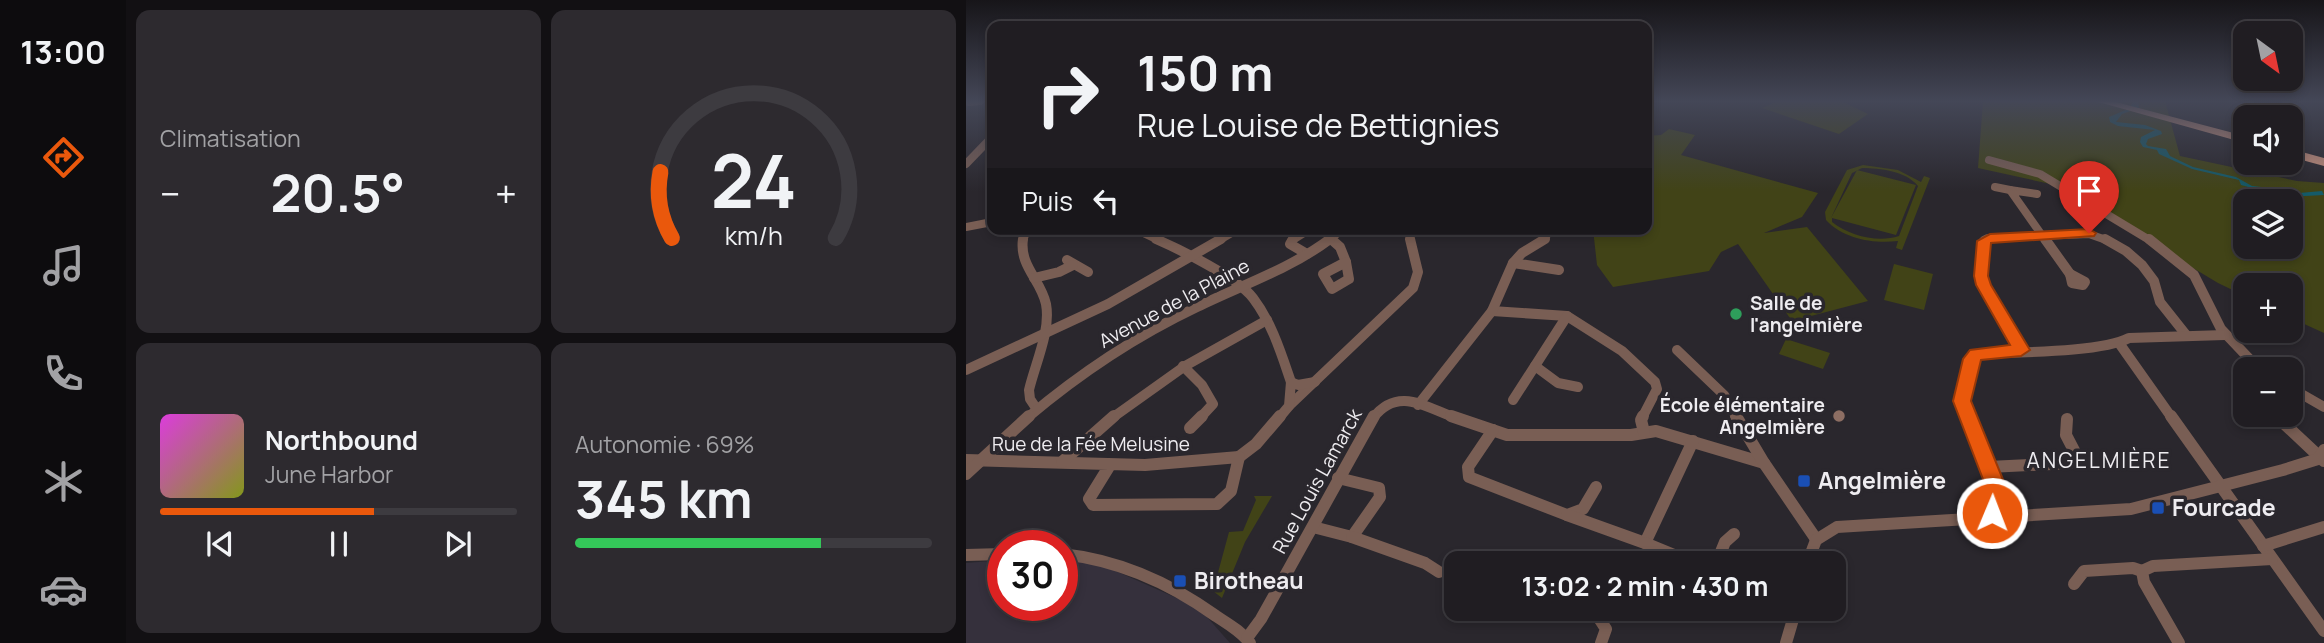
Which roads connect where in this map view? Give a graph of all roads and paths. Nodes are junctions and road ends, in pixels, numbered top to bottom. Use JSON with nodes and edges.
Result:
{"nodes":[{"id":1,"x":2212,"y":131,"type":"edge"},
{"id":2,"x":2233,"y":137,"type":"edge"},
{"id":3,"x":987,"y":142,"type":"edge"},
{"id":4,"x":2303,"y":156,"type":"edge"},
{"id":5,"x":1989,"y":160,"type":"dead end"},
{"id":6,"x":2324,"y":162,"type":"edge"},
{"id":7,"x":966,"y":164,"type":"edge"},
{"id":8,"x":1996,"y":187,"type":"dead end"},
{"id":9,"x":2010,"y":190,"type":"junction"},
{"id":10,"x":2037,"y":194,"type":"dead end"},
{"id":11,"x":987,"y":223,"type":"edge"},
{"id":12,"x":966,"y":228,"type":"edge"},
{"id":13,"x":1025,"y":235,"type":"edge"},
{"id":14,"x":1148,"y":235,"type":"edge"},
{"id":15,"x":1228,"y":235,"type":"edge"},
{"id":16,"x":1300,"y":235,"type":"edge"},
{"id":17,"x":1335,"y":235,"type":"edge"},
{"id":18,"x":1409,"y":235,"type":"edge"},
{"id":19,"x":1548,"y":235,"type":"edge"},
{"id":20,"x":2042,"y":235,"type":"junction"},
{"id":21,"x":1331,"y":239,"type":"junction"},
{"id":22,"x":1307,"y":254,"type":"junction"},
{"id":23,"x":1194,"y":256,"type":"junction"},
{"id":24,"x":1347,"y":261,"type":"dead end"},
{"id":25,"x":1513,"y":263,"type":"junction"},
{"id":26,"x":1559,"y":270,"type":"dead end"},
{"id":27,"x":1088,"y":272,"type":"dead end"},
{"id":28,"x":2070,"y":274,"type":"dead end"},
{"id":29,"x":1034,"y":278,"type":"junction"},
{"id":30,"x":1240,"y":287,"type":"junction"},
{"id":31,"x":1492,"y":312,"type":"junction"},
{"id":32,"x":1567,"y":317,"type":"junction"},
{"id":33,"x":1267,"y":320,"type":"junction"},
{"id":34,"x":1042,"y":334,"type":"junction"},
{"id":35,"x":2225,"y":335,"type":"junction"},
{"id":36,"x":2187,"y":336,"type":"junction"},
{"id":37,"x":2119,"y":343,"type":"junction"},
{"id":38,"x":1677,"y":350,"type":"dead end"},
{"id":39,"x":2021,"y":350,"type":"junction"},
{"id":40,"x":2247,"y":357,"type":"edge"},
{"id":41,"x":1183,"y":366,"type":"junction"},
{"id":42,"x":1535,"y":366,"type":"junction"},
{"id":43,"x":966,"y":370,"type":"edge"},
{"id":44,"x":1290,"y":382,"type":"junction"},
{"id":45,"x":1315,"y":382,"type":"junction"},
{"id":46,"x":1578,"y":387,"type":"dead end"},
{"id":47,"x":2303,"y":395,"type":"edge"},
{"id":48,"x":1513,"y":400,"type":"dead end"},
{"id":49,"x":1418,"y":404,"type":"junction"},
{"id":50,"x":1289,"y":407,"type":"junction"},
{"id":51,"x":2324,"y":407,"type":"edge"},
{"id":52,"x":1036,"y":408,"type":"junction"},
{"id":53,"x":2067,"y":419,"type":"dead end"},
{"id":54,"x":2289,"y":427,"type":"edge"},
{"id":55,"x":1190,"y":428,"type":"dead end"},
{"id":56,"x":1493,"y":430,"type":"junction"},
{"id":57,"x":1644,"y":432,"type":"junction"},
{"id":58,"x":1693,"y":441,"type":"junction"},
{"id":59,"x":2322,"y":456,"type":"edge"},
{"id":60,"x":1239,"y":457,"type":"junction"},
{"id":61,"x":972,"y":461,"type":"edge"},
{"id":62,"x":1062,"y":462,"type":"junction"},
{"id":63,"x":1764,"y":463,"type":"junction"},
{"id":64,"x":1110,"y":465,"type":"junction"},
{"id":65,"x":1989,"y":467,"type":"junction"},
{"id":66,"x":966,"y":474,"type":"edge"},
{"id":67,"x":1338,"y":478,"type":"junction"},
{"id":68,"x":1596,"y":487,"type":"dead end"},
{"id":69,"x":2220,"y":487,"type":"junction"},
{"id":70,"x":1567,"y":514,"type":"junction"},
{"id":71,"x":1992,"y":518,"type":"junction"},
{"id":72,"x":1313,"y":527,"type":"junction"},
{"id":73,"x":2324,"y":527,"type":"edge"},
{"id":74,"x":1734,"y":534,"type":"dead end"},
{"id":75,"x":1352,"y":537,"type":"junction"},
{"id":76,"x":1816,"y":540,"type":"junction"},
{"id":77,"x":1645,"y":543,"type":"junction"},
{"id":78,"x":2263,"y":546,"type":"junction"},
{"id":79,"x":1664,"y":551,"type":"edge"},
{"id":80,"x":1721,"y":551,"type":"edge"},
{"id":81,"x":1812,"y":551,"type":"edge"},
{"id":82,"x":987,"y":554,"type":"edge"},
{"id":83,"x":966,"y":555,"type":"edge"},
{"id":84,"x":1078,"y":557,"type":"edge"},
{"id":85,"x":2272,"y":559,"type":"junction"},
{"id":86,"x":2143,"y":571,"type":"junction"},
{"id":87,"x":1439,"y":572,"type":"dead end"},
{"id":88,"x":2074,"y":584,"type":"dead end"},
{"id":89,"x":1601,"y":621,"type":"edge"},
{"id":90,"x":1792,"y":621,"type":"edge"},
{"id":91,"x":2324,"y":631,"type":"edge"},
{"id":92,"x":1249,"y":640,"type":"edge"},
{"id":93,"x":1601,"y":643,"type":"edge"},
{"id":94,"x":1786,"y":643,"type":"edge"},
{"id":95,"x":2179,"y":643,"type":"edge"}],
"edges":[{"from":1,"to":2,"type":"main road"},
{"from":3,"to":7,"type":"street"},
{"from":4,"to":6,"type":"main road"},
{"from":5,"to":35,"type":"street"},
{"from":8,"to":9,"type":"street"},
{"from":9,"to":10,"type":"street"},
{"from":9,"to":20,"type":"street"},
{"from":11,"to":12,"type":"street"},
{"from":13,"to":29,"type":"street"},
{"from":14,"to":23,"type":"street"},
{"from":15,"to":23,"type":"street"},
{"from":16,"to":22,"type":"street"},
{"from":17,"to":21,"type":"street","name":"Avenue de la Plaine"},
{"from":18,"to":45,"type":"street"},
{"from":19,"to":25,"type":"street"},
{"from":20,"to":28,"type":"street"},
{"from":20,"to":36,"type":"street"},
{"from":20,"to":39,"type":"street"},
{"from":21,"to":22,"type":"street","name":"Avenue de la Plaine"},
{"from":21,"to":24,"type":"street"},
{"from":22,"to":30,"type":"street","name":"Avenue de la Plaine"},
{"from":23,"to":30,"type":"street"},
{"from":23,"to":34,"type":"street"},
{"from":25,"to":26,"type":"street"},
{"from":25,"to":31,"type":"street"},
{"from":27,"to":29,"type":"street"},
{"from":29,"to":34,"type":"street"},
{"from":30,"to":33,"type":"street"},
{"from":30,"to":52,"type":"street","name":"Avenue de la Plaine"},
{"from":31,"to":32,"type":"street"},
{"from":31,"to":49,"type":"street"},
{"from":32,"to":42,"type":"street"},
{"from":32,"to":57,"type":"street"},
{"from":33,"to":41,"type":"street"},
{"from":33,"to":44,"type":"street"},
{"from":34,"to":43,"type":"street"},
{"from":34,"to":52,"type":"street"},
{"from":35,"to":36,"type":"street"},
{"from":35,"to":40,"type":"street"},
{"from":36,"to":37,"type":"street"},
{"from":37,"to":39,"type":"street"},
{"from":37,"to":69,"type":"street"},
{"from":38,"to":63,"type":"street"},
{"from":39,"to":65,"type":"street"},
{"from":41,"to":55,"type":"street"},
{"from":41,"to":62,"type":"street"},
{"from":42,"to":46,"type":"street"},
{"from":42,"to":48,"type":"street"},
{"from":44,"to":45,"type":"street"},
{"from":44,"to":50,"type":"street"},
{"from":45,"to":50,"type":"street"},
{"from":47,"to":51,"type":"street"},
{"from":49,"to":56,"type":"street","name":"Rue Louis Lamarck"},
{"from":49,"to":67,"type":"street","name":"Rue Louis Lamarck"},
{"from":50,"to":60,"type":"street"},
{"from":52,"to":61,"type":"street","name":"Avenue de la Plaine"},
{"from":53,"to":65,"type":"street"},
{"from":54,"to":59,"type":"street"},
{"from":56,"to":57,"type":"street","name":"Rue Louis Lamarck"},
{"from":56,"to":70,"type":"street"},
{"from":57,"to":58,"type":"street","name":"Rue Louis Lamarck"},
{"from":58,"to":63,"type":"street","name":"Rue Louis Lamarck"},
{"from":58,"to":77,"type":"street"},
{"from":59,"to":69,"type":"street"},
{"from":60,"to":64,"type":"street","name":"Rue de la Fée Melusine"},
{"from":60,"to":64,"type":"street"},
{"from":61,"to":62,"type":"street","name":"Rue de la Fée Melusine"},
{"from":61,"to":66,"type":"street","name":"Avenue de la Plaine"},
{"from":62,"to":64,"type":"street","name":"Rue de la Fée Melusine"},
{"from":63,"to":76,"type":"street"},
{"from":65,"to":71,"type":"street"},
{"from":67,"to":72,"type":"street","name":"Rue Louis Lamarck"},
{"from":67,"to":75,"type":"street"},
{"from":68,"to":70,"type":"street"},
{"from":69,"to":71,"type":"street"},
{"from":69,"to":78,"type":"street"},
{"from":70,"to":77,"type":"street"},
{"from":71,"to":76,"type":"street"},
{"from":72,"to":75,"type":"street"},
{"from":72,"to":92,"type":"street","name":"Rue Louis Lamarck"},
{"from":73,"to":78,"type":"street"},
{"from":74,"to":80,"type":"street"},
{"from":75,"to":87,"type":"street"},
{"from":76,"to":81,"type":"street"},
{"from":77,"to":79,"type":"street"},
{"from":78,"to":85,"type":"street"},
{"from":82,"to":83,"type":"street"},
{"from":84,"to":92,"type":"street"},
{"from":85,"to":86,"type":"street"},
{"from":85,"to":91,"type":"street"},
{"from":86,"to":88,"type":"street"},
{"from":86,"to":95,"type":"street"},
{"from":89,"to":93,"type":"street"},
{"from":90,"to":94,"type":"street"}]}
